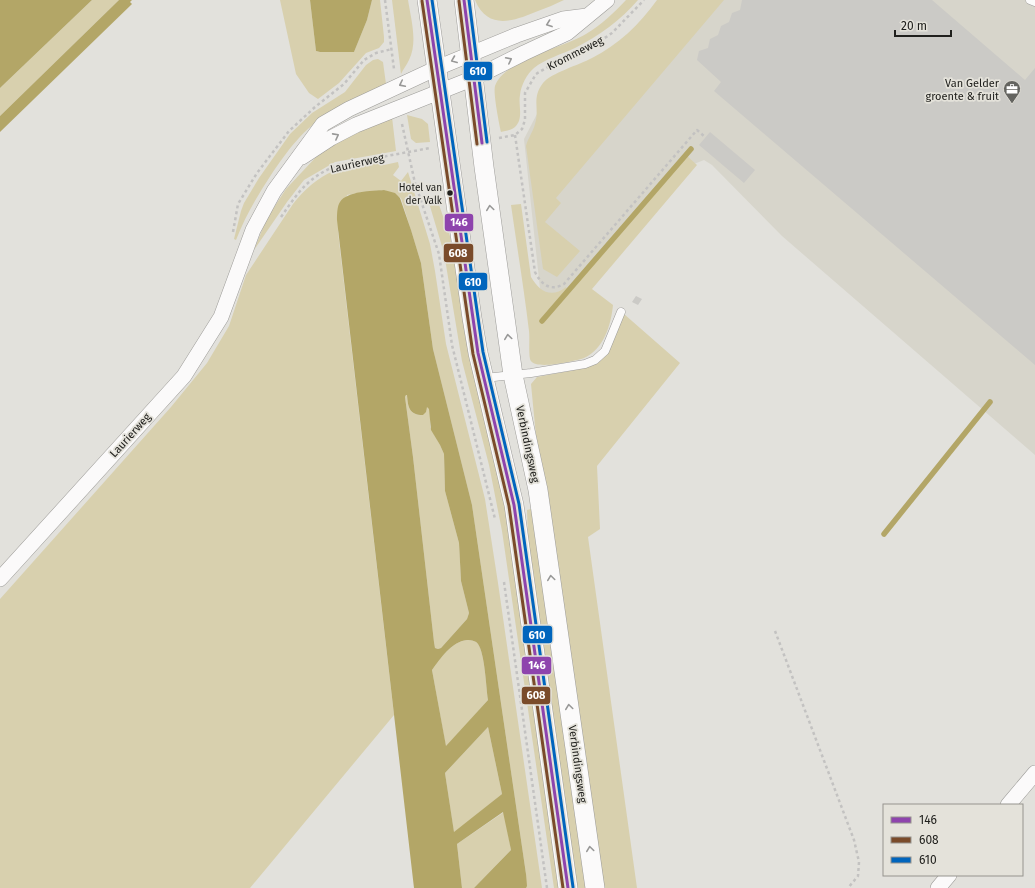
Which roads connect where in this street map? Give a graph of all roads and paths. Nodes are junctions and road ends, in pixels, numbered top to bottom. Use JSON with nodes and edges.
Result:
{"nodes":[{"id":1,"x":385,"y":0,"type":"edge"},
{"id":2,"x":427,"y":0,"type":"edge"},
{"id":3,"x":464,"y":0,"type":"edge"},
{"id":4,"x":607,"y":0,"type":"edge"},
{"id":5,"x":644,"y":0,"type":"edge"},
{"id":6,"x":1030,"y":0,"type":"edge"},
{"id":7,"x":1035,"y":2,"type":"edge"},
{"id":8,"x":587,"y":16,"type":"junction"},
{"id":9,"x":392,"y":49,"type":"dead end"},
{"id":10,"x":471,"y":53,"type":"junction"},
{"id":11,"x":437,"y":68,"type":"junction"},
{"id":12,"x":474,"y":78,"type":"junction"},
{"id":13,"x":440,"y":92,"type":"junction"},
{"id":14,"x":515,"y":135,"type":"junction"},
{"id":15,"x":705,"y":137,"type":"dead end"},
{"id":16,"x":482,"y":140,"type":"junction"},
{"id":17,"x":447,"y":145,"type":"junction"},
{"id":18,"x":407,"y":152,"type":"junction"},
{"id":19,"x":292,"y":165,"type":"junction"},
{"id":20,"x":278,"y":221,"type":"dead end"},
{"id":21,"x":621,"y":312,"type":"dead end"},
{"id":22,"x":513,"y":375,"type":"junction"},
{"id":23,"x":484,"y":378,"type":"junction"},
{"id":24,"x":496,"y":520,"type":"dead end"},
{"id":25,"x":503,"y":574,"type":"dead end"},
{"id":26,"x":0,"y":579,"type":"edge"},
{"id":27,"x":775,"y":631,"type":"dead end"},
{"id":28,"x":1035,"y":773,"type":"edge"},
{"id":29,"x":1009,"y":804,"type":"edge"},
{"id":30,"x":948,"y":876,"type":"edge"},
{"id":31,"x":547,"y":888,"type":"edge"},
{"id":32,"x":568,"y":888,"type":"edge"},
{"id":33,"x":595,"y":888,"type":"edge"},
{"id":34,"x":848,"y":888,"type":"edge"},
{"id":35,"x":938,"y":888,"type":"edge"}],
"edges":[{"from":1,"to":9,"type":"path"},
{"from":2,"to":11,"type":"street"},
{"from":3,"to":10,"type":"street","name":"Verbindingsweg"},
{"from":4,"to":8,"type":"street","name":"Krommeweg"},
{"from":5,"to":14,"type":"path","name":"Krommeweg"},
{"from":6,"to":7,"type":"lane"},
{"from":8,"to":10,"type":"street","one_way":true},
{"from":12,"to":8,"type":"street","name":"Krommeweg","one_way":true},
{"from":10,"to":11,"type":"street","name":"Laurierweg","one_way":true},
{"from":10,"to":12,"type":"street","name":"Verbindingsweg"},
{"from":11,"to":13,"type":"street"},
{"from":11,"to":19,"type":"street","name":"Laurierweg","one_way":true},
{"from":12,"to":13,"type":"street","name":"Krommeweg"},
{"from":12,"to":16,"type":"street","name":"Verbindingsweg"},
{"from":13,"to":17,"type":"street"},
{"from":19,"to":13,"type":"street","name":"Laurierweg","one_way":true},
{"from":14,"to":15,"type":"path"},
{"from":14,"to":16,"type":"path"},
{"from":22,"to":16,"type":"street","name":"Verbindingsweg","one_way":true},
{"from":17,"to":18,"type":"path"},
{"from":17,"to":23,"type":"street"},
{"from":18,"to":20,"type":"path","name":"Laurierweg"},
{"from":18,"to":24,"type":"path"},
{"from":19,"to":26,"type":"street","name":"Laurierweg"},
{"from":21,"to":22,"type":"lane"},
{"from":22,"to":23,"type":"lane"},
{"from":33,"to":22,"type":"street","name":"Verbindingsweg","one_way":true},
{"from":23,"to":32,"type":"street"},
{"from":25,"to":31,"type":"path"},
{"from":27,"to":34,"type":"path"},
{"from":28,"to":29,"type":"street"},
{"from":30,"to":35,"type":"street"}]}
